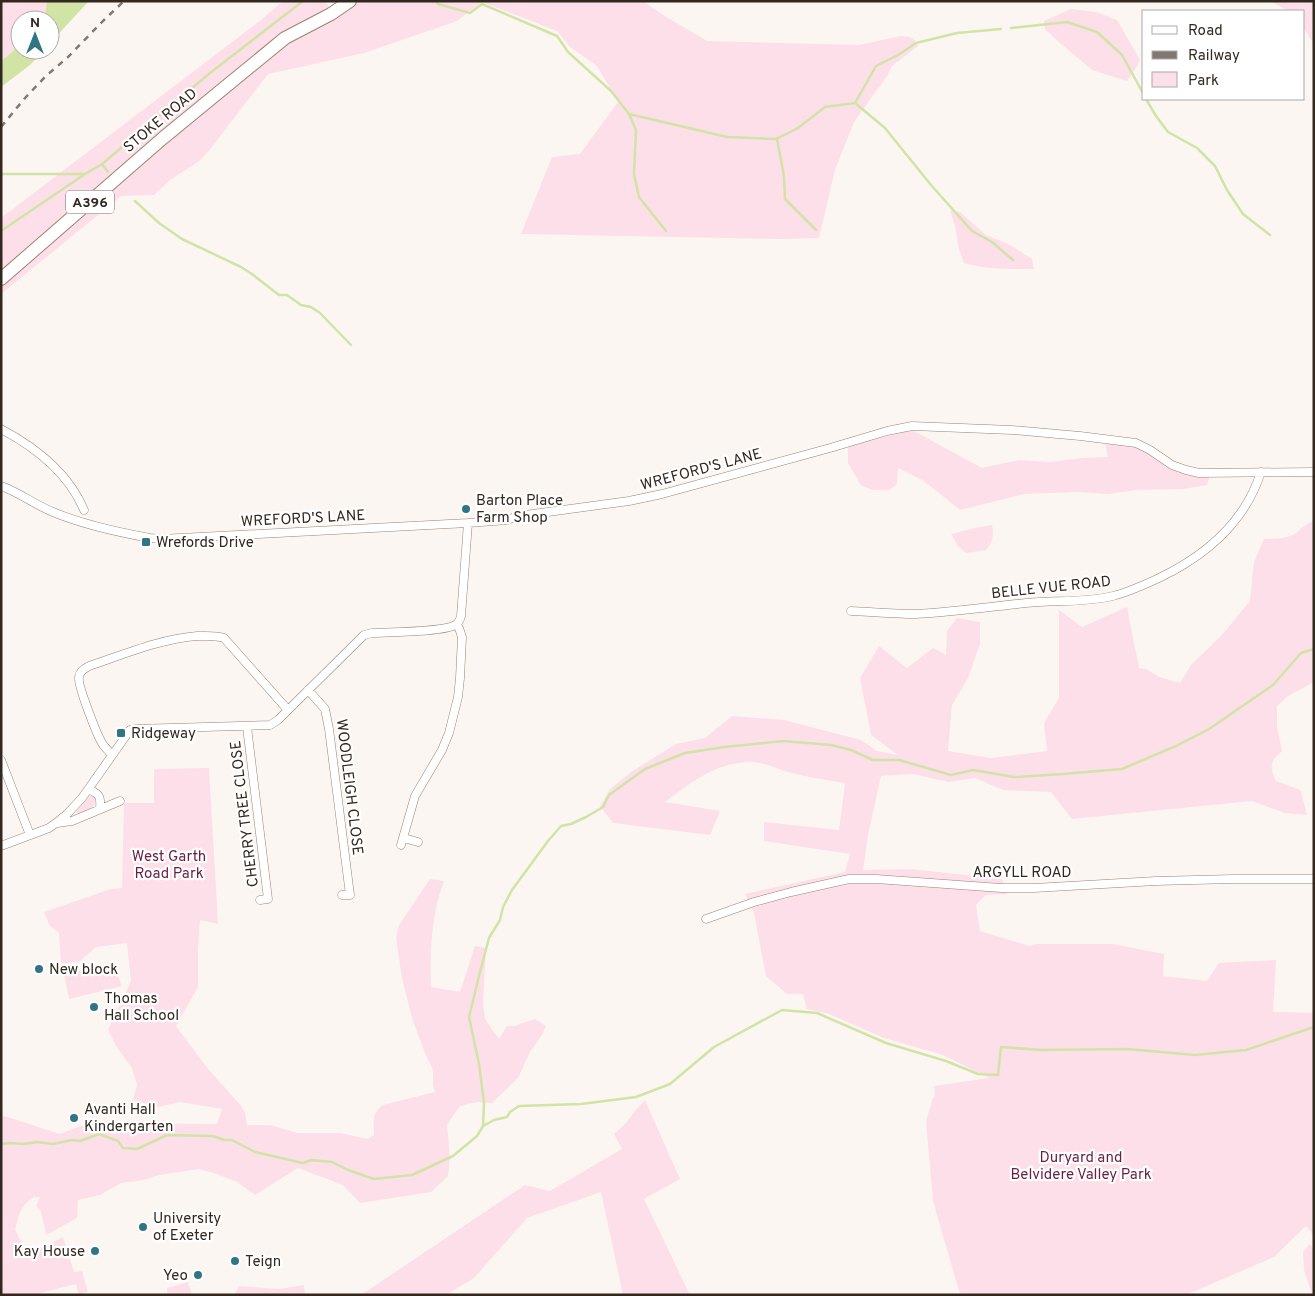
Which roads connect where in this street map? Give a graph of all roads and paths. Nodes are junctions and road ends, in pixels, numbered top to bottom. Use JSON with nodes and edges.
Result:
{"nodes":[{"id":1,"x":350,"y":1,"type":"edge"},
{"id":2,"x":1,"y":279,"type":"edge"},
{"id":3,"x":1,"y":429,"type":"edge"},
{"id":4,"x":1261,"y":472,"type":"junction"},
{"id":5,"x":1314,"y":472,"type":"edge"},
{"id":6,"x":1,"y":486,"type":"edge"},
{"id":7,"x":84,"y":510,"type":"dead end"},
{"id":8,"x":468,"y":523,"type":"junction"},
{"id":9,"x":851,"y":611,"type":"dead end"},
{"id":10,"x":456,"y":624,"type":"junction"},
{"id":11,"x":308,"y":690,"type":"junction"},
{"id":12,"x":288,"y":710,"type":"junction"},
{"id":13,"x":247,"y":727,"type":"junction"},
{"id":14,"x":112,"y":755,"type":"junction"},
{"id":15,"x":1,"y":760,"type":"edge"},
{"id":16,"x":89,"y":789,"type":"junction"},
{"id":17,"x":120,"y":801,"type":"dead end"},
{"id":18,"x":100,"y":809,"type":"junction"},
{"id":19,"x":56,"y":824,"type":"junction"},
{"id":20,"x":30,"y":835,"type":"junction"},
{"id":21,"x":418,"y":842,"type":"dead end"},
{"id":22,"x":1,"y":846,"type":"edge"},
{"id":23,"x":1314,"y":879,"type":"edge"},
{"id":24,"x":342,"y":895,"type":"dead end"},
{"id":25,"x":267,"y":899,"type":"dead end"},
{"id":26,"x":706,"y":919,"type":"dead end"}],
"edges":[{"from":1,"to":2,"type":"main road","name":"STOKE ROAD","number":"A396"},
{"from":3,"to":7,"type":"street"},
{"from":4,"to":5,"type":"street","name":"WREFORD'S LANE"},
{"from":4,"to":8,"type":"street","name":"WREFORD'S LANE"},
{"from":4,"to":9,"type":"street","name":"BELLE VUE ROAD"},
{"from":6,"to":8,"type":"street","name":"WREFORD'S LANE"},
{"from":8,"to":10,"type":"street"},
{"from":10,"to":11,"type":"street"},
{"from":10,"to":21,"type":"street"},
{"from":11,"to":12,"type":"street"},
{"from":11,"to":24,"type":"street","name":"WOODLEIGH CLOSE"},
{"from":12,"to":13,"type":"street"},
{"from":12,"to":14,"type":"street"},
{"from":13,"to":14,"type":"street"},
{"from":13,"to":25,"type":"street","name":"CHERRY TREE CLOSE"},
{"from":14,"to":16,"type":"street"},
{"from":15,"to":20,"type":"street"},
{"from":16,"to":18,"type":"street"},
{"from":16,"to":19,"type":"street"},
{"from":17,"to":18,"type":"street"},
{"from":18,"to":19,"type":"street"},
{"from":19,"to":20,"type":"street"},
{"from":20,"to":22,"type":"street"},
{"from":23,"to":26,"type":"street","name":"ARGYLL ROAD"}]}
